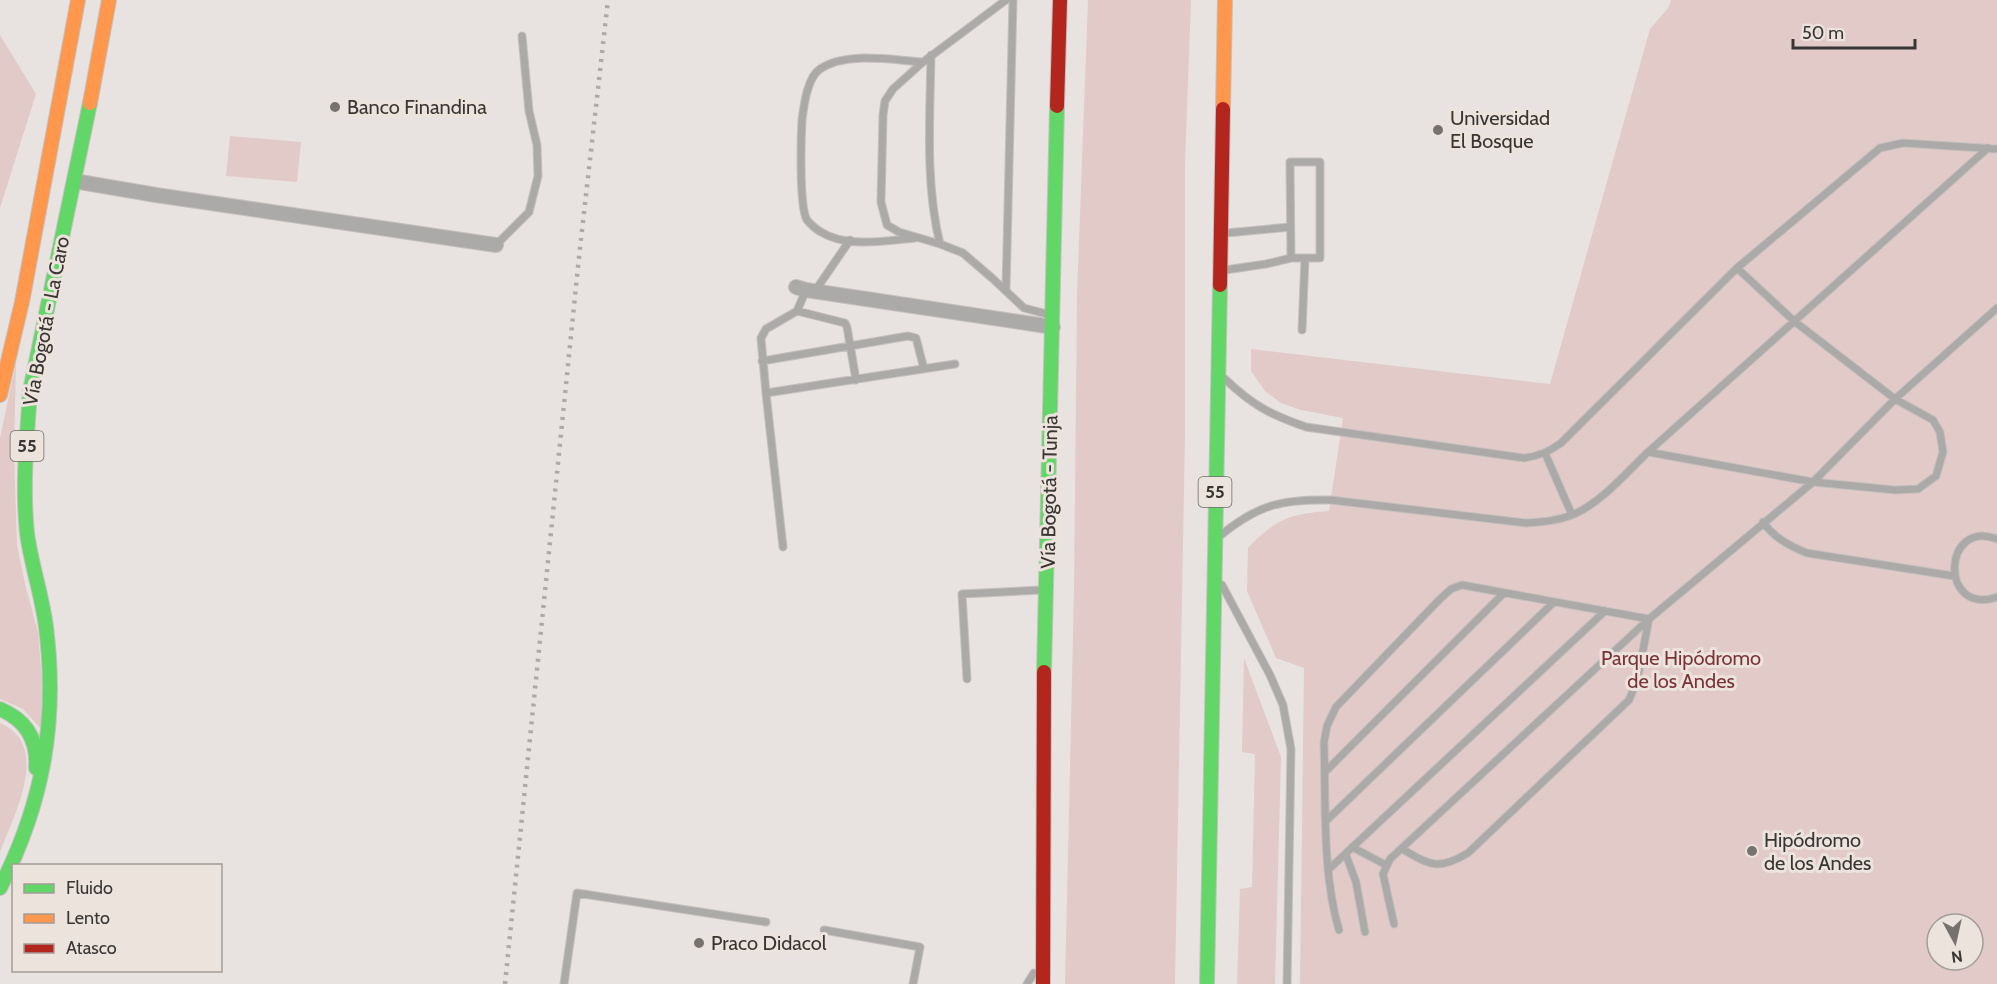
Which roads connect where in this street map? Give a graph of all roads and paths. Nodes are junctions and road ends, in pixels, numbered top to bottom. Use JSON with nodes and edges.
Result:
{"nodes":[{"id":1,"x":78,"y":0,"type":"edge"},
{"id":2,"x":109,"y":0,"type":"edge"},
{"id":3,"x":1006,"y":0,"type":"edge"},
{"id":4,"x":1013,"y":0,"type":"edge"},
{"id":5,"x":1060,"y":0,"type":"edge"},
{"id":6,"x":1225,"y":0,"type":"edge"},
{"id":7,"x":522,"y":36,"type":"dead end"},
{"id":8,"x":931,"y":56,"type":"junction"},
{"id":9,"x":922,"y":62,"type":"junction"},
{"id":10,"x":1988,"y":148,"type":"junction"},
{"id":11,"x":1997,"y":149,"type":"edge"},
{"id":12,"x":74,"y":181,"type":"junction"},
{"id":13,"x":1290,"y":227,"type":"junction"},
{"id":14,"x":1220,"y":234,"type":"junction"},
{"id":15,"x":919,"y":238,"type":"junction"},
{"id":16,"x":850,"y":240,"type":"junction"},
{"id":17,"x":940,"y":244,"type":"junction"},
{"id":18,"x":496,"y":245,"type":"joint"},
{"id":19,"x":1291,"y":258,"type":"junction"},
{"id":20,"x":1305,"y":258,"type":"junction"},
{"id":21,"x":1737,"y":268,"type":"junction"},
{"id":22,"x":1220,"y":271,"type":"junction"},
{"id":23,"x":805,"y":289,"type":"junction"},
{"id":24,"x":1006,"y":290,"type":"junction"},
{"id":25,"x":1997,"y":308,"type":"edge"},
{"id":26,"x":796,"y":311,"type":"junction"},
{"id":27,"x":1794,"y":321,"type":"junction"},
{"id":28,"x":1053,"y":322,"type":"junction"},
{"id":29,"x":1302,"y":330,"type":"dead end"},
{"id":30,"x":850,"y":347,"type":"junction"},
{"id":31,"x":762,"y":361,"type":"junction"},
{"id":32,"x":955,"y":364,"type":"dead end"},
{"id":33,"x":924,"y":369,"type":"junction"},
{"id":34,"x":1218,"y":371,"type":"junction"},
{"id":35,"x":856,"y":380,"type":"junction"},
{"id":36,"x":766,"y":393,"type":"junction"},
{"id":37,"x":0,"y":395,"type":"edge"},
{"id":38,"x":1895,"y":399,"type":"junction"},
{"id":39,"x":1648,"y":452,"type":"junction"},
{"id":40,"x":1545,"y":453,"type":"junction"},
{"id":41,"x":1813,"y":482,"type":"junction"},
{"id":42,"x":1572,"y":515,"type":"junction"},
{"id":43,"x":1763,"y":522,"type":"junction"},
{"id":44,"x":1997,"y":539,"type":"edge"},
{"id":45,"x":1214,"y":541,"type":"junction"},
{"id":46,"x":783,"y":548,"type":"dead end"},
{"id":47,"x":1214,"y":570,"type":"junction"},
{"id":48,"x":1954,"y":576,"type":"junction"},
{"id":49,"x":1046,"y":589,"type":"junction"},
{"id":50,"x":1504,"y":593,"type":"junction"},
{"id":51,"x":1997,"y":597,"type":"edge"},
{"id":52,"x":1554,"y":602,"type":"junction"},
{"id":53,"x":1605,"y":611,"type":"junction"},
{"id":54,"x":1649,"y":619,"type":"junction"},
{"id":55,"x":967,"y":679,"type":"dead end"},
{"id":56,"x":0,"y":710,"type":"edge"},
{"id":57,"x":1325,"y":772,"type":"junction"},
{"id":58,"x":1326,"y":820,"type":"junction"},
{"id":59,"x":1352,"y":847,"type":"junction"},
{"id":60,"x":1402,"y":849,"type":"junction"},
{"id":61,"x":1346,"y":855,"type":"junction"},
{"id":62,"x":13,"y":864,"type":"edge"},
{"id":63,"x":1386,"y":865,"type":"junction"},
{"id":64,"x":12,"y":867,"type":"edge"},
{"id":65,"x":1328,"y":870,"type":"junction"},
{"id":66,"x":0,"y":873,"type":"edge"},
{"id":67,"x":0,"y":888,"type":"edge"},
{"id":68,"x":766,"y":922,"type":"dead end"},
{"id":69,"x":1394,"y":924,"type":"dead end"},
{"id":70,"x":824,"y":930,"type":"dead end"},
{"id":71,"x":1339,"y":930,"type":"dead end"},
{"id":72,"x":1365,"y":932,"type":"dead end"},
{"id":73,"x":1044,"y":958,"type":"junction"},
{"id":74,"x":564,"y":984,"type":"edge"},
{"id":75,"x":913,"y":984,"type":"edge"},
{"id":76,"x":1027,"y":984,"type":"edge"},
{"id":77,"x":1043,"y":984,"type":"edge"},
{"id":78,"x":1207,"y":984,"type":"edge"},
{"id":79,"x":1287,"y":984,"type":"edge"}],
"edges":[{"from":1,"to":37,"type":"main road","name":"Vía Bogotá - La Caro"},
{"from":2,"to":12,"type":"main road","name":"Vía Bogotá - La Caro","number":"55"},
{"from":3,"to":8,"type":"lane"},
{"from":4,"to":24,"type":"lane"},
{"from":5,"to":28,"type":"main road","name":"Vía Bogotá - Tunja"},
{"from":6,"to":14,"type":"main road","number":"55"},
{"from":7,"to":18,"type":"lane"},
{"from":8,"to":9,"type":"lane"},
{"from":8,"to":17,"type":"lane"},
{"from":9,"to":15,"type":"lane"},
{"from":9,"to":16,"type":"lane"},
{"from":10,"to":11,"type":"lane"},
{"from":10,"to":21,"type":"lane"},
{"from":10,"to":27,"type":"lane"},
{"from":12,"to":18,"type":"street"},
{"from":12,"to":62,"type":"main road","name":"Vía Bogotá - La Caro","number":"55"},
{"from":13,"to":14,"type":"lane"},
{"from":13,"to":19,"type":"lane"},
{"from":13,"to":20,"type":"lane"},
{"from":14,"to":22,"type":"main road","number":"55"},
{"from":15,"to":16,"type":"lane"},
{"from":15,"to":17,"type":"lane"},
{"from":16,"to":23,"type":"lane"},
{"from":17,"to":24,"type":"lane"},
{"from":19,"to":20,"type":"lane"},
{"from":19,"to":22,"type":"lane"},
{"from":20,"to":29,"type":"lane"},
{"from":21,"to":27,"type":"lane"},
{"from":21,"to":40,"type":"lane"},
{"from":22,"to":34,"type":"main road","number":"55"},
{"from":23,"to":26,"type":"lane"},
{"from":23,"to":28,"type":"street"},
{"from":24,"to":28,"type":"lane"},
{"from":25,"to":38,"type":"lane"},
{"from":26,"to":30,"type":"lane"},
{"from":26,"to":31,"type":"lane"},
{"from":27,"to":38,"type":"lane"},
{"from":27,"to":39,"type":"lane"},
{"from":28,"to":49,"type":"main road","name":"Vía Bogotá - Tunja"},
{"from":30,"to":31,"type":"lane"},
{"from":30,"to":33,"type":"lane"},
{"from":30,"to":35,"type":"lane"},
{"from":31,"to":36,"type":"lane"},
{"from":32,"to":33,"type":"lane"},
{"from":33,"to":35,"type":"lane"},
{"from":34,"to":40,"type":"lane"},
{"from":34,"to":45,"type":"main road","number":"55"},
{"from":35,"to":36,"type":"lane"},
{"from":36,"to":46,"type":"lane"},
{"from":38,"to":41,"type":"lane"},
{"from":38,"to":41,"type":"lane"},
{"from":39,"to":41,"type":"lane"},
{"from":39,"to":42,"type":"lane"},
{"from":40,"to":42,"type":"lane"},
{"from":41,"to":43,"type":"lane"},
{"from":42,"to":45,"type":"lane"},
{"from":43,"to":48,"type":"lane"},
{"from":43,"to":54,"type":"lane"},
{"from":44,"to":48,"type":"lane"},
{"from":45,"to":47,"type":"main road","number":"55"},
{"from":47,"to":78,"type":"main road","number":"55"},
{"from":47,"to":79,"type":"lane"},
{"from":48,"to":51,"type":"lane"},
{"from":49,"to":55,"type":"lane"},
{"from":49,"to":73,"type":"main road","name":"Vía Bogotá - Tunja"},
{"from":50,"to":52,"type":"lane"},
{"from":50,"to":57,"type":"lane"},
{"from":50,"to":57,"type":"lane"},
{"from":52,"to":53,"type":"lane"},
{"from":52,"to":58,"type":"lane"},
{"from":53,"to":54,"type":"lane"},
{"from":53,"to":59,"type":"lane"},
{"from":54,"to":60,"type":"lane"},
{"from":54,"to":60,"type":"lane"},
{"from":56,"to":66,"type":"main road"},
{"from":57,"to":58,"type":"lane"},
{"from":58,"to":65,"type":"lane"},
{"from":59,"to":61,"type":"lane"},
{"from":59,"to":63,"type":"lane"},
{"from":60,"to":63,"type":"lane"},
{"from":61,"to":65,"type":"lane"},
{"from":61,"to":72,"type":"lane"},
{"from":63,"to":69,"type":"lane"},
{"from":64,"to":67,"type":"main road","name":"Vía Bogotá - La Caro","number":"55"},
{"from":65,"to":71,"type":"lane"},
{"from":68,"to":74,"type":"lane"},
{"from":70,"to":75,"type":"lane"},
{"from":73,"to":76,"type":"lane"},
{"from":73,"to":77,"type":"main road","name":"Vía Bogotá - Tunja"}]}
